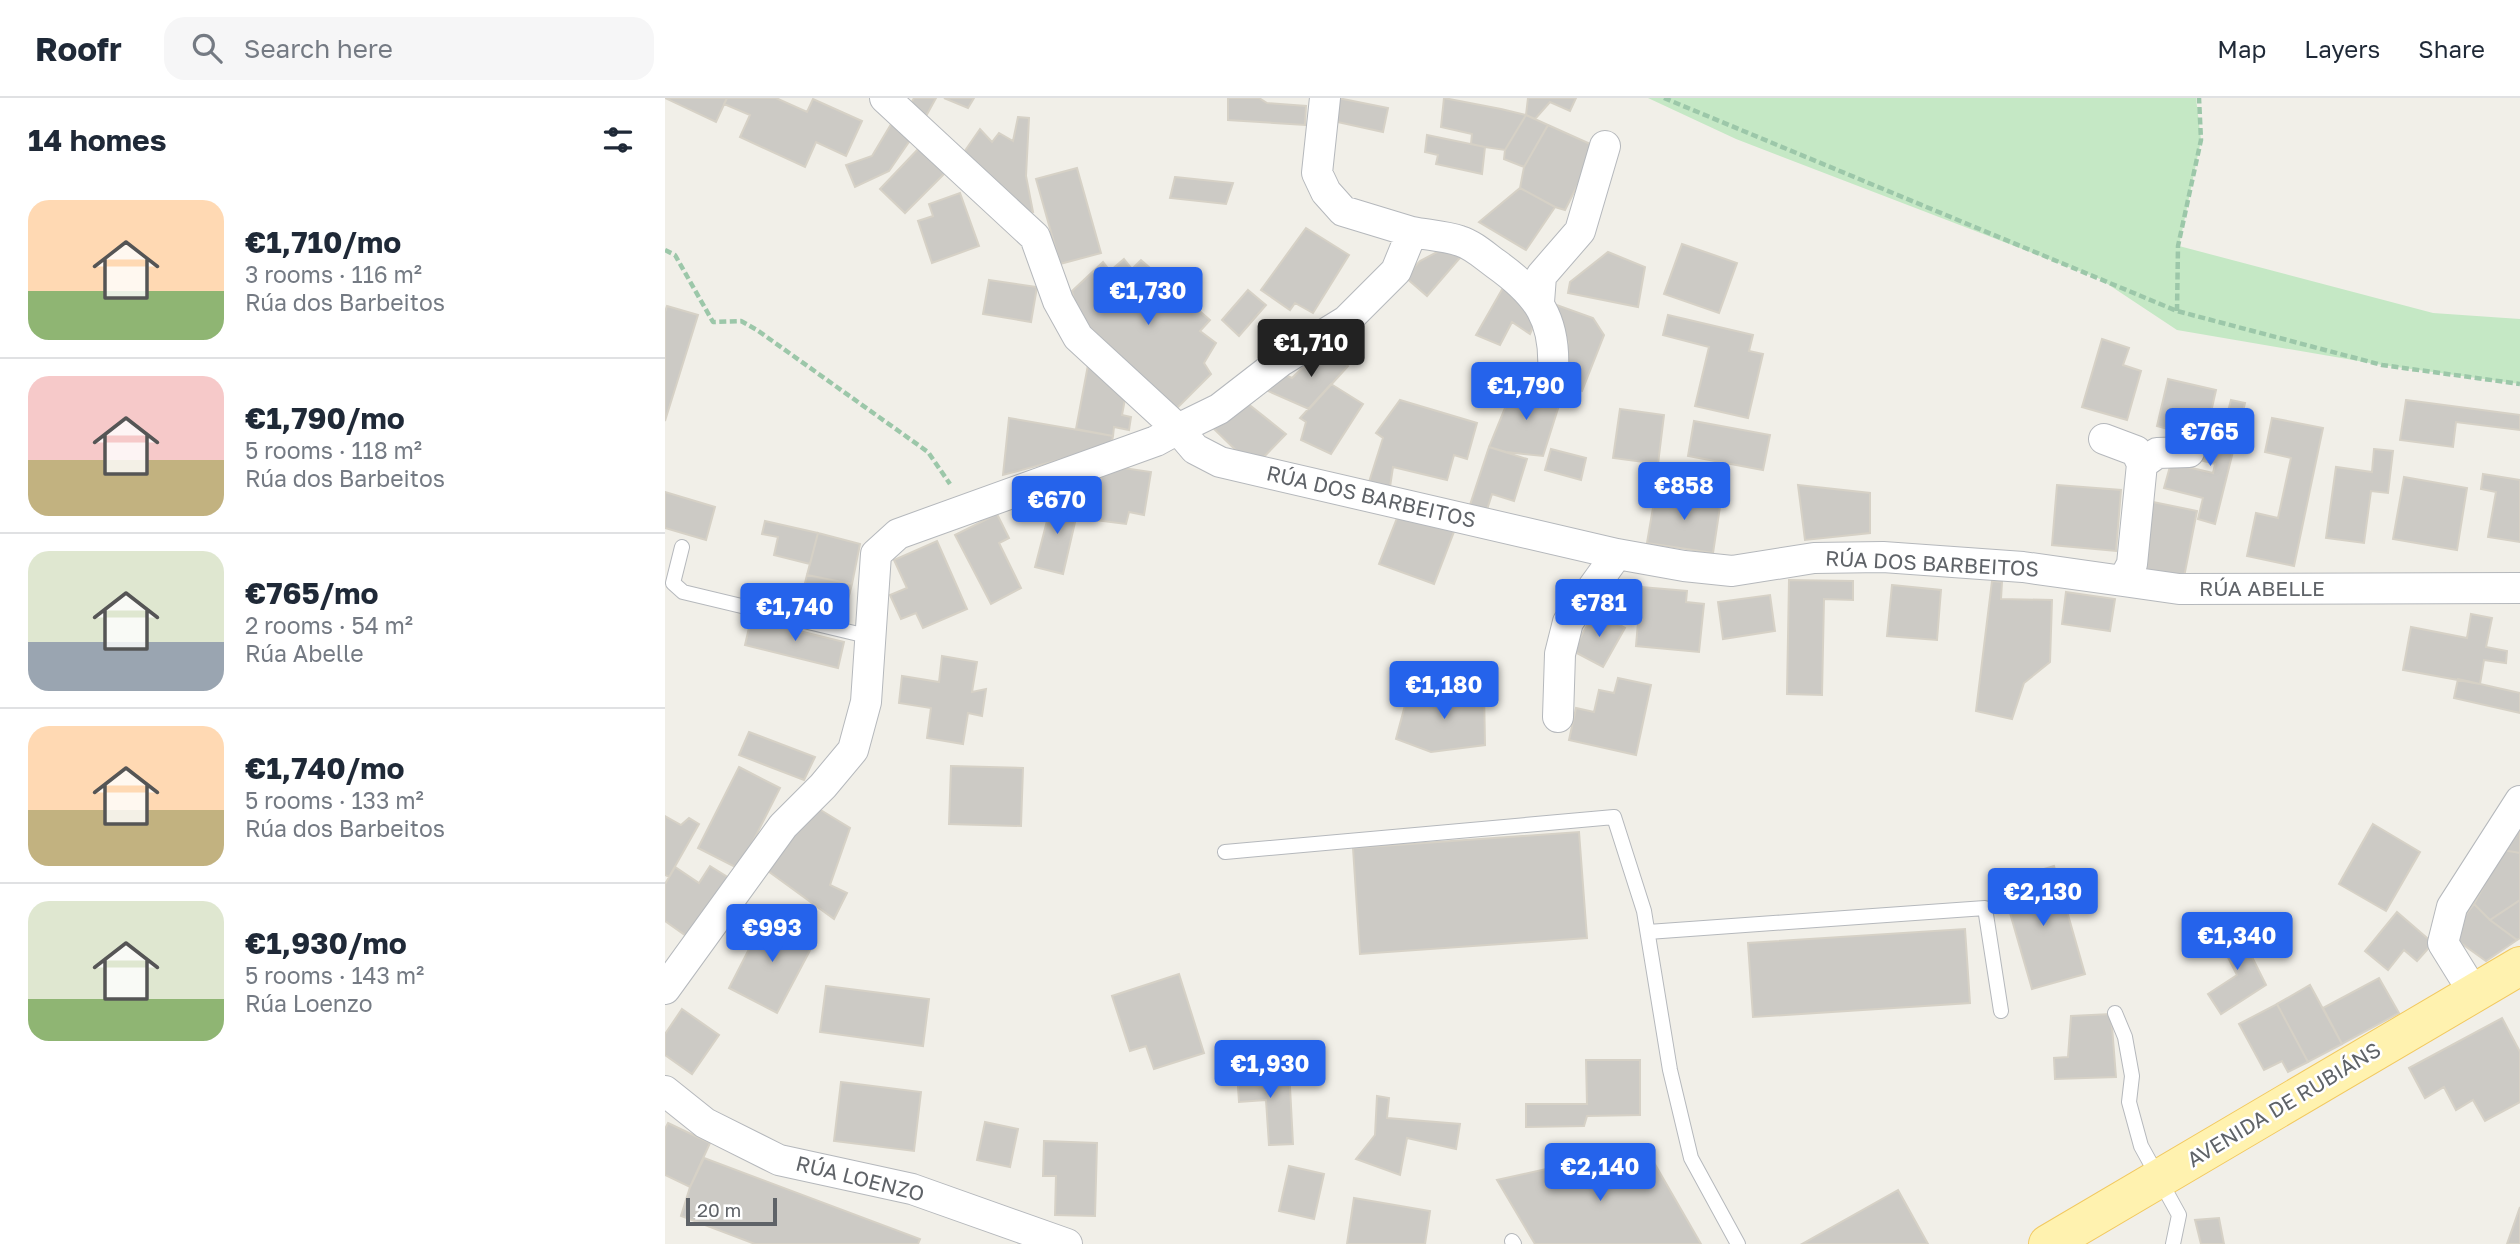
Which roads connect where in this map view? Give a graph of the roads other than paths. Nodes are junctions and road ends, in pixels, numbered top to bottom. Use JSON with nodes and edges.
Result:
{"nodes":[{"id":1,"x":885,"y":98,"type":"edge"},
{"id":2,"x":1325,"y":98,"type":"edge"},
{"id":3,"x":1605,"y":146,"type":"dead end"},
{"id":4,"x":1412,"y":232,"type":"junction"},
{"id":5,"x":1539,"y":302,"type":"junction"},
{"id":6,"x":1553,"y":372,"type":"dead end"},
{"id":7,"x":1178,"y":429,"type":"junction"},
{"id":8,"x":2104,"y":439,"type":"dead end"},
{"id":9,"x":2189,"y":452,"type":"dead end"},
{"id":10,"x":2142,"y":464,"type":"junction"},
{"id":11,"x":682,"y":547,"type":"dead end"},
{"id":12,"x":1617,"y":554,"type":"junction"},
{"id":13,"x":2123,"y":581,"type":"junction"},
{"id":14,"x":2520,"y":589,"type":"edge"},
{"id":15,"x":871,"y":637,"type":"junction"},
{"id":16,"x":1558,"y":718,"type":"dead end"},
{"id":17,"x":2520,"y":801,"type":"edge"},
{"id":18,"x":1225,"y":852,"type":"dead end"},
{"id":19,"x":1648,"y":932,"type":"junction"},
{"id":20,"x":677,"y":948,"type":"edge"},
{"id":21,"x":2520,"y":966,"type":"edge"},
{"id":22,"x":665,"y":989,"type":"edge"},
{"id":23,"x":2474,"y":993,"type":"junction"},
{"id":24,"x":2000,"y":1011,"type":"dead end"},
{"id":25,"x":2115,"y":1013,"type":"dead end"},
{"id":26,"x":665,"y":1091,"type":"edge"},
{"id":27,"x":2159,"y":1179,"type":"junction"},
{"id":28,"x":1067,"y":1244,"type":"edge"},
{"id":29,"x":1738,"y":1244,"type":"edge"},
{"id":30,"x":2048,"y":1244,"type":"edge"},
{"id":31,"x":2173,"y":1244,"type":"edge"}],
"edges":[{"from":1,"to":7,"type":"street","name":"RÚA DOS BARBEITOS"},
{"from":2,"to":4,"type":"street"},
{"from":3,"to":5,"type":"street"},
{"from":4,"to":5,"type":"street"},
{"from":4,"to":7,"type":"street"},
{"from":5,"to":6,"type":"street"},
{"from":7,"to":12,"type":"street","name":"RÚA DOS BARBEITOS"},
{"from":7,"to":15,"type":"street"},
{"from":8,"to":10,"type":"street"},
{"from":9,"to":10,"type":"street"},
{"from":10,"to":13,"type":"street"},
{"from":11,"to":15,"type":"lane"},
{"from":12,"to":13,"type":"street","name":"RÚA DOS BARBEITOS"},
{"from":12,"to":16,"type":"street"},
{"from":13,"to":14,"type":"street","name":"RÚA ABELLE"},
{"from":15,"to":20,"type":"street"},
{"from":17,"to":23,"type":"street"},
{"from":18,"to":19,"type":"lane"},
{"from":19,"to":24,"type":"lane"},
{"from":19,"to":29,"type":"lane"},
{"from":20,"to":22,"type":"street"},
{"from":21,"to":23,"type":"main road","name":"AVENIDA DE RUBIÁNS"},
{"from":23,"to":27,"type":"main road","name":"AVENIDA DE RUBIÁNS"},
{"from":25,"to":27,"type":"lane"},
{"from":26,"to":28,"type":"street","name":"RÚA LOENZO"},
{"from":27,"to":30,"type":"main road","name":"AVENIDA DE RUBIÁNS"},
{"from":27,"to":31,"type":"lane"}]}
